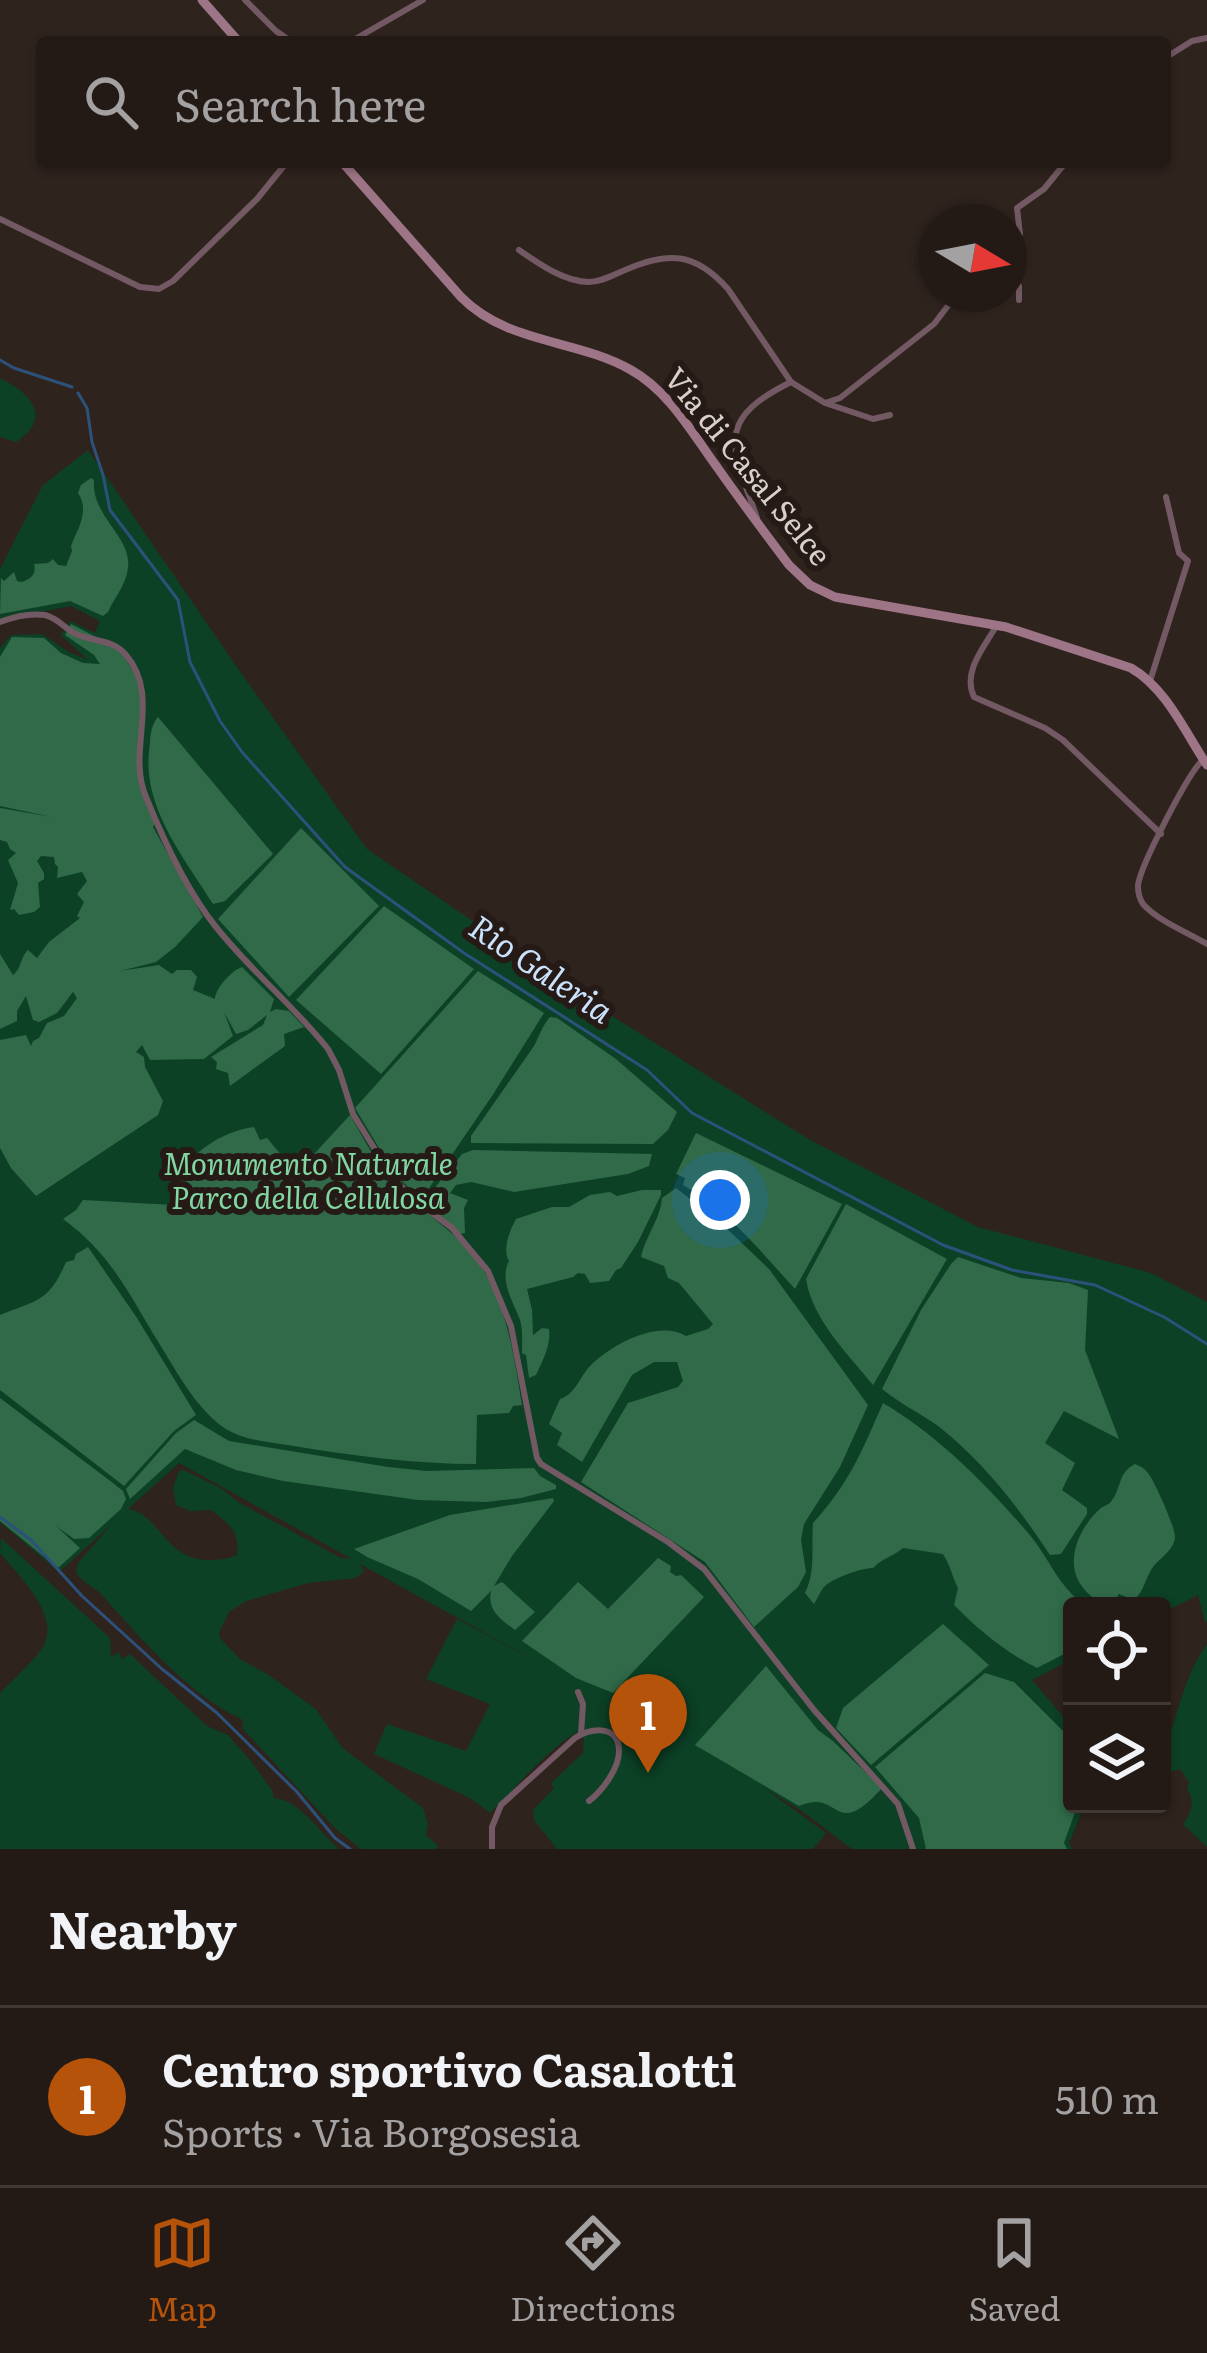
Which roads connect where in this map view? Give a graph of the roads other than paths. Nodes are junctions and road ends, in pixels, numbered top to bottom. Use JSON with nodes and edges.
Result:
{"nodes":[{"id":1,"x":202,"y":0,"type":"edge"},
{"id":2,"x":245,"y":0,"type":"edge"},
{"id":3,"x":423,"y":0,"type":"edge"},
{"id":4,"x":234,"y":36,"type":"edge"},
{"id":5,"x":284,"y":36,"type":"edge"},
{"id":6,"x":360,"y":36,"type":"edge"},
{"id":7,"x":1207,"y":38,"type":"edge"},
{"id":8,"x":1171,"y":54,"type":"edge"},
{"id":9,"x":282,"y":168,"type":"edge"},
{"id":10,"x":347,"y":168,"type":"edge"},
{"id":11,"x":1061,"y":168,"type":"edge"},
{"id":12,"x":1021,"y":204,"type":"edge"},
{"id":13,"x":0,"y":220,"type":"edge"},
{"id":14,"x":519,"y":250,"type":"dead end"},
{"id":15,"x":943,"y":312,"type":"edge"},
{"id":16,"x":790,"y":382,"type":"junction"},
{"id":17,"x":825,"y":403,"type":"junction"},
{"id":18,"x":890,"y":415,"type":"dead end"},
{"id":19,"x":1166,"y":497,"type":"dead end"},
{"id":20,"x":760,"y":527,"type":"junction"},
{"id":21,"x":0,"y":622,"type":"edge"},
{"id":22,"x":997,"y":625,"type":"junction"},
{"id":23,"x":1150,"y":681,"type":"junction"},
{"id":24,"x":1206,"y":760,"type":"edge"},
{"id":25,"x":1161,"y":834,"type":"junction"},
{"id":26,"x":1207,"y":944,"type":"edge"},
{"id":27,"x":578,"y":1692,"type":"dead end"},
{"id":28,"x":580,"y":1734,"type":"junction"},
{"id":29,"x":589,"y":1801,"type":"dead end"},
{"id":30,"x":492,"y":1849,"type":"edge"},
{"id":31,"x":913,"y":1849,"type":"edge"}],
"edges":[{"from":1,"to":4,"type":"main road"},
{"from":2,"to":5,"type":"street"},
{"from":3,"to":6,"type":"street"},
{"from":7,"to":8,"type":"street"},
{"from":9,"to":13,"type":"street"},
{"from":10,"to":20,"type":"main road","name":"Via di Casal Selce"},
{"from":11,"to":12,"type":"street"},
{"from":14,"to":16,"type":"street"},
{"from":15,"to":17,"type":"street"},
{"from":16,"to":17,"type":"street"},
{"from":16,"to":20,"type":"street"},
{"from":17,"to":18,"type":"street"},
{"from":19,"to":23,"type":"street"},
{"from":20,"to":22,"type":"main road","name":"Via di Casal Selce"},
{"from":21,"to":31,"type":"street"},
{"from":22,"to":23,"type":"main road","name":"Via di Casal Selce"},
{"from":22,"to":25,"type":"street"},
{"from":23,"to":24,"type":"main road"},
{"from":24,"to":25,"type":"street"},
{"from":25,"to":26,"type":"street"},
{"from":27,"to":28,"type":"street"},
{"from":28,"to":29,"type":"street"},
{"from":28,"to":30,"type":"street"}]}
